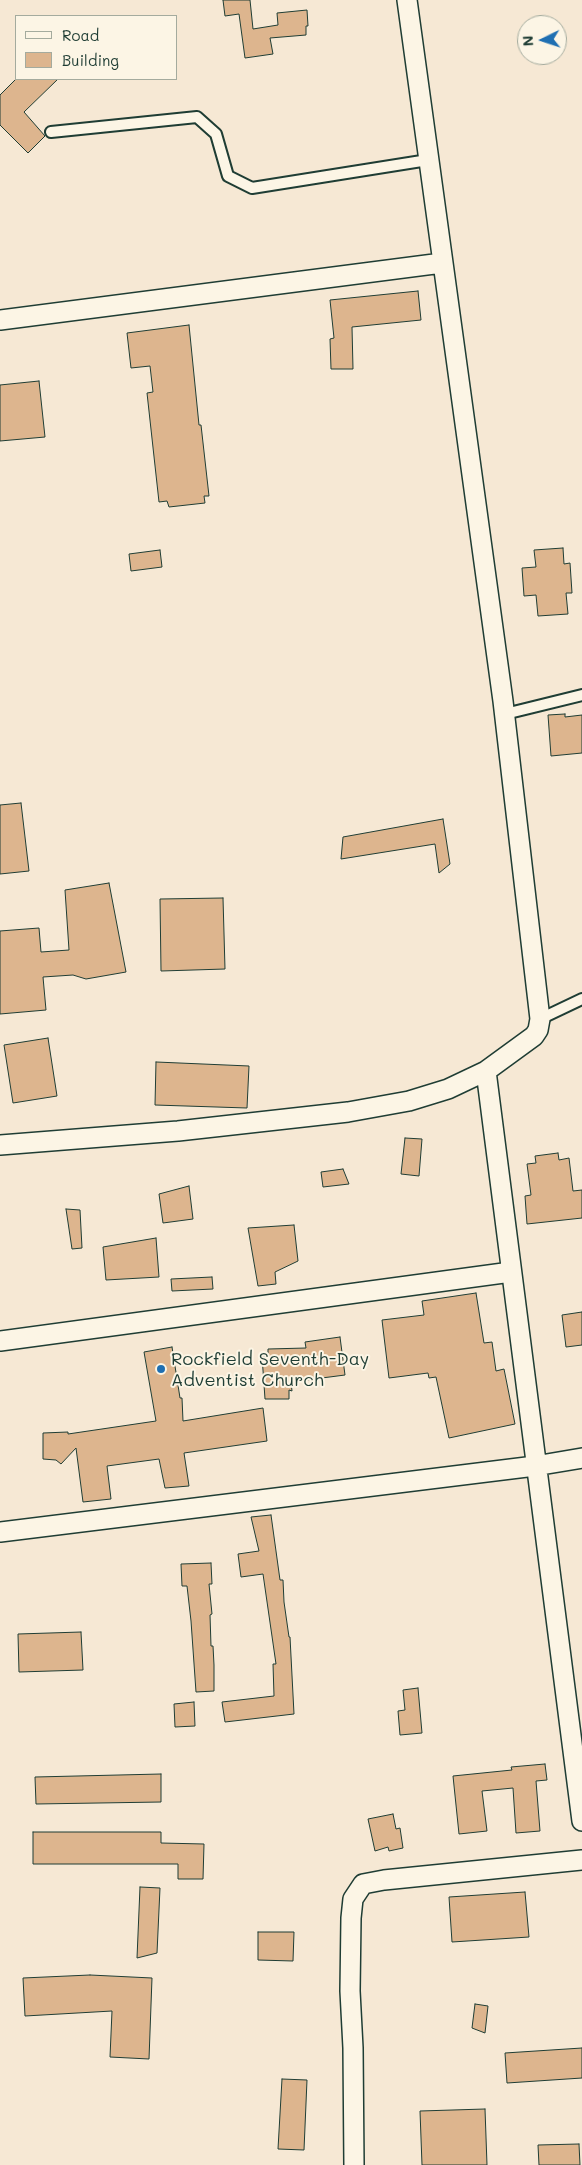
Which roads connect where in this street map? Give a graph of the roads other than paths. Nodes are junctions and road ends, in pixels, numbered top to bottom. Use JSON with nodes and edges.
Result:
{"nodes":[{"id":1,"x":406,"y":0,"type":"edge"},
{"id":2,"x":51,"y":132,"type":"dead end"},
{"id":3,"x":428,"y":160,"type":"junction"},
{"id":4,"x":442,"y":263,"type":"junction"},
{"id":5,"x":0,"y":320,"type":"edge"},
{"id":6,"x":582,"y":695,"type":"edge"},
{"id":7,"x":505,"y":714,"type":"junction"},
{"id":8,"x":582,"y":999,"type":"edge"},
{"id":9,"x":540,"y":1019,"type":"junction"},
{"id":10,"x":486,"y":1071,"type":"junction"},
{"id":11,"x":0,"y":1145,"type":"edge"},
{"id":12,"x":511,"y":1272,"type":"junction"},
{"id":13,"x":0,"y":1341,"type":"edge"},
{"id":14,"x":582,"y":1458,"type":"edge"},
{"id":15,"x":535,"y":1466,"type":"junction"},
{"id":16,"x":0,"y":1532,"type":"edge"},
{"id":17,"x":582,"y":1821,"type":"edge"},
{"id":18,"x":582,"y":1860,"type":"edge"},
{"id":19,"x":354,"y":2165,"type":"edge"}],
"edges":[{"from":1,"to":3,"type":"street"},
{"from":2,"to":3,"type":"lane"},
{"from":3,"to":4,"type":"street"},
{"from":4,"to":5,"type":"street"},
{"from":4,"to":7,"type":"street"},
{"from":6,"to":7,"type":"lane"},
{"from":7,"to":9,"type":"street"},
{"from":8,"to":9,"type":"lane"},
{"from":9,"to":10,"type":"street"},
{"from":10,"to":11,"type":"street"},
{"from":10,"to":12,"type":"street"},
{"from":12,"to":13,"type":"street"},
{"from":12,"to":15,"type":"street"},
{"from":14,"to":15,"type":"street"},
{"from":15,"to":16,"type":"street"},
{"from":15,"to":17,"type":"street"},
{"from":18,"to":19,"type":"street"}]}
